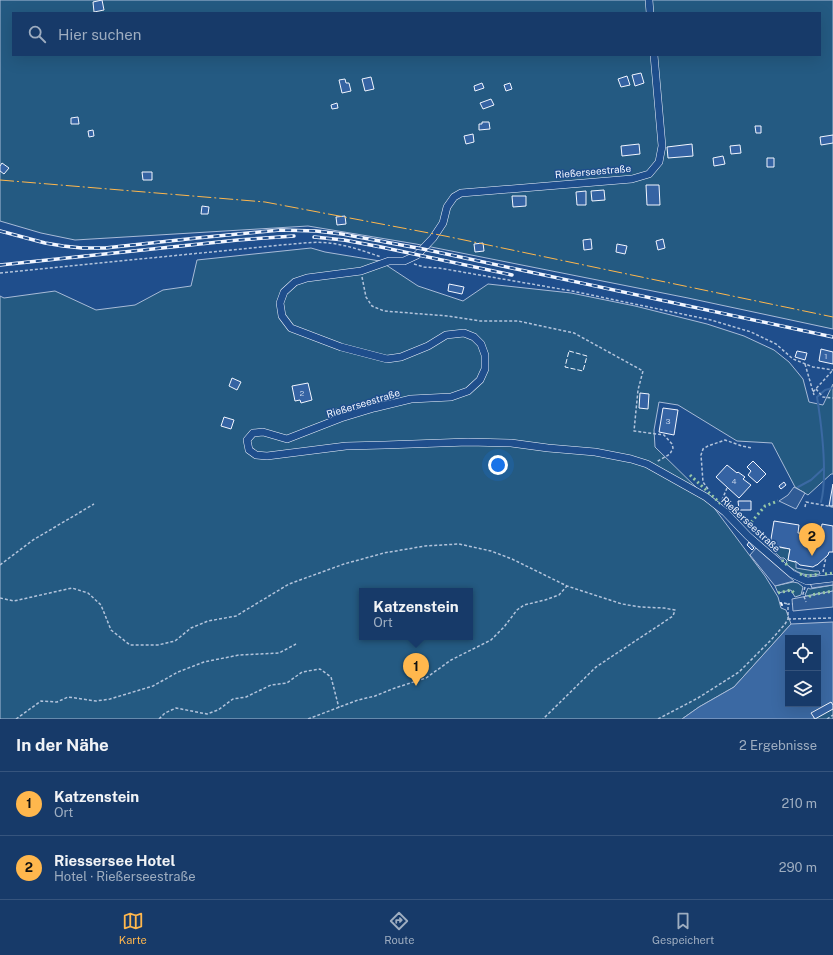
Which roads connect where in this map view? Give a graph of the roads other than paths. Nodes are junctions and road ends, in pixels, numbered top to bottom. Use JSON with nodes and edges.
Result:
{"nodes":[{"id":1,"x":650,"y":0,"type":"edge"},
{"id":2,"x":650,"y":12,"type":"edge"},
{"id":3,"x":654,"y":56,"type":"edge"},
{"id":4,"x":833,"y":578,"type":"edge"}],
"edges":[{"from":1,"to":2,"type":"street"},
{"from":3,"to":4,"type":"street","name":"Rießerseestraße"}]}
